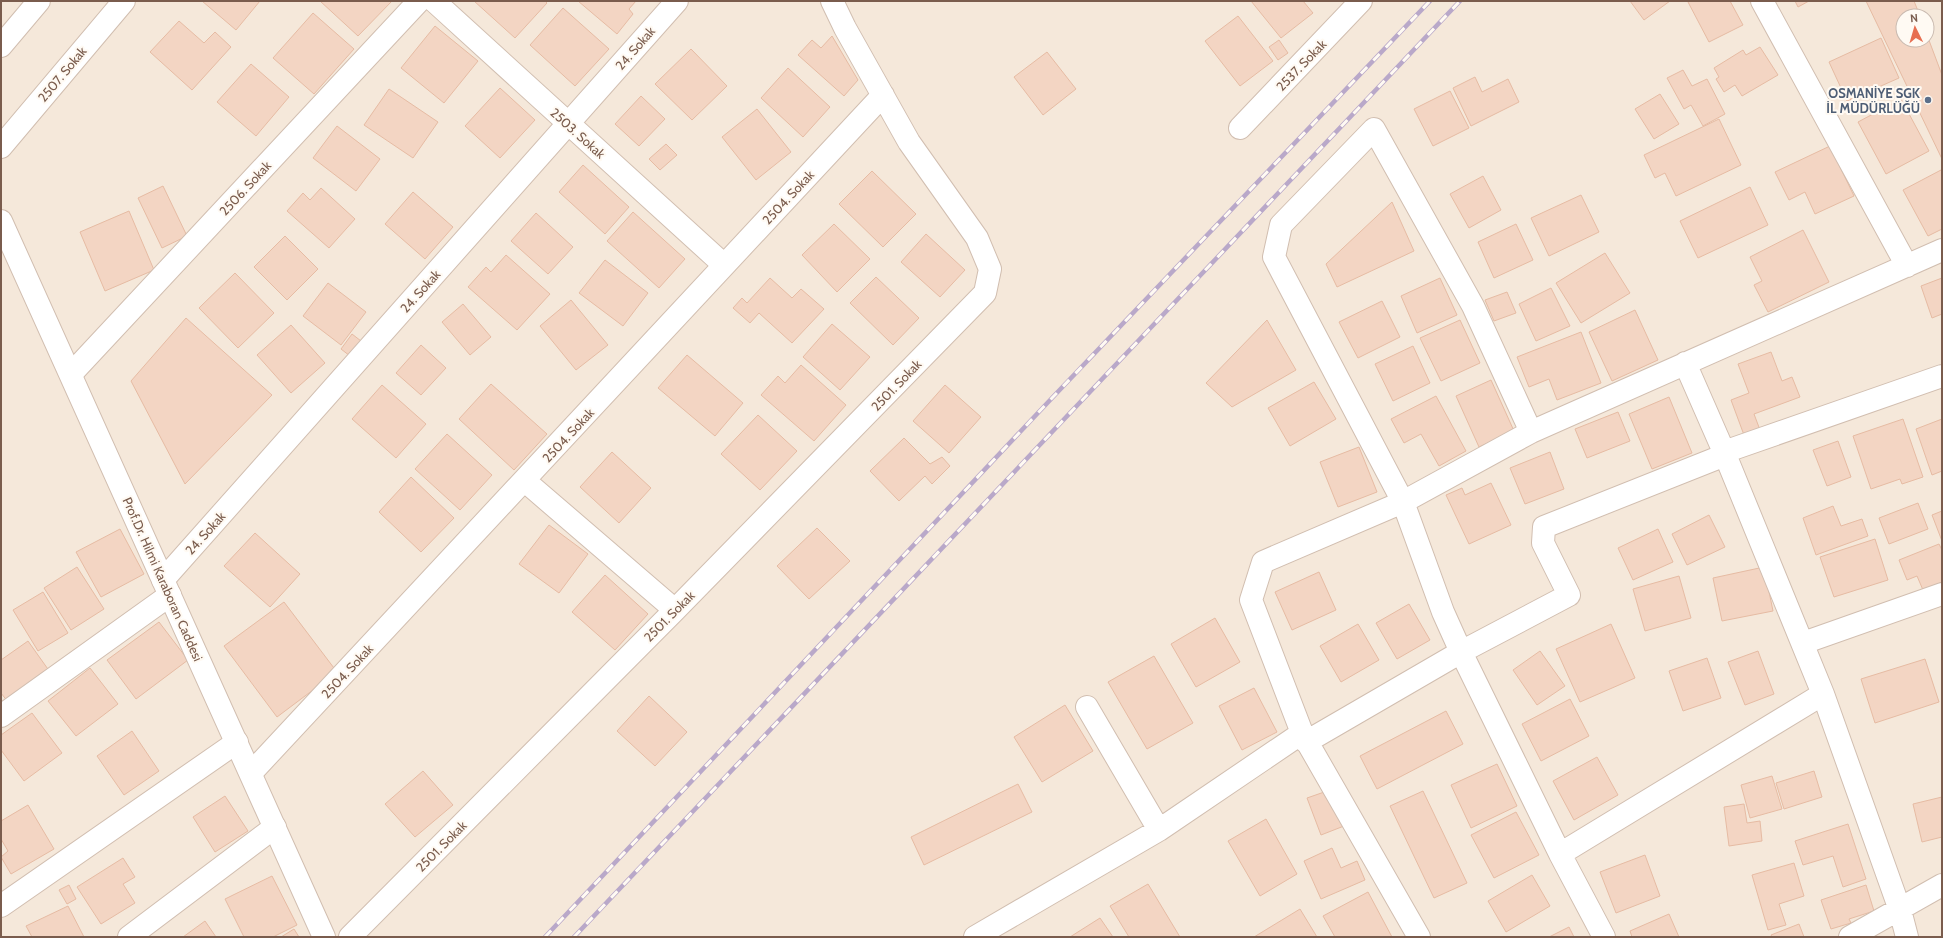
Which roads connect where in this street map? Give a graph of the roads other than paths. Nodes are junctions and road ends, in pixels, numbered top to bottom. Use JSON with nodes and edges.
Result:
{"nodes":[{"id":1,"x":39,"y":1,"type":"edge"},
{"id":2,"x":124,"y":1,"type":"edge"},
{"id":3,"x":419,"y":1,"type":"edge"},
{"id":4,"x":434,"y":1,"type":"edge"},
{"id":5,"x":677,"y":1,"type":"edge"},
{"id":6,"x":832,"y":1,"type":"edge"},
{"id":7,"x":1361,"y":1,"type":"edge"},
{"id":8,"x":1762,"y":1,"type":"edge"},
{"id":9,"x":1,"y":46,"type":"edge"},
{"id":10,"x":883,"y":95,"type":"junction"},
{"id":11,"x":568,"y":125,"type":"junction"},
{"id":12,"x":1240,"y":128,"type":"dead end"},
{"id":13,"x":1,"y":147,"type":"edge"},
{"id":14,"x":1,"y":220,"type":"edge"},
{"id":15,"x":1942,"y":250,"type":"edge"},
{"id":16,"x":724,"y":265,"type":"junction"},
{"id":17,"x":1907,"y":266,"type":"junction"},
{"id":18,"x":1685,"y":363,"type":"junction"},
{"id":19,"x":71,"y":374,"type":"junction"},
{"id":20,"x":1942,"y":376,"type":"edge"},
{"id":21,"x":1531,"y":432,"type":"junction"},
{"id":22,"x":1725,"y":454,"type":"junction"},
{"id":23,"x":526,"y":481,"type":"junction"},
{"id":24,"x":1403,"y":502,"type":"junction"},
{"id":25,"x":167,"y":588,"type":"junction"},
{"id":26,"x":1942,"y":594,"type":"edge"},
{"id":27,"x":675,"y":610,"type":"junction"},
{"id":28,"x":1803,"y":643,"type":"junction"},
{"id":29,"x":1461,"y":652,"type":"junction"},
{"id":30,"x":1823,"y":694,"type":"junction"},
{"id":31,"x":1087,"y":707,"type":"dead end"},
{"id":32,"x":1,"y":716,"type":"edge"},
{"id":33,"x":1304,"y":738,"type":"junction"},
{"id":34,"x":237,"y":742,"type":"junction"},
{"id":35,"x":251,"y":773,"type":"junction"},
{"id":36,"x":275,"y":827,"type":"junction"},
{"id":37,"x":1159,"y":830,"type":"junction"},
{"id":38,"x":1560,"y":854,"type":"junction"},
{"id":39,"x":1942,"y":885,"type":"edge"},
{"id":40,"x":4,"y":897,"type":"edge"},
{"id":41,"x":1900,"y":910,"type":"junction"},
{"id":42,"x":129,"y":937,"type":"edge"},
{"id":43,"x":324,"y":937,"type":"edge"},
{"id":44,"x":350,"y":937,"type":"edge"},
{"id":45,"x":975,"y":937,"type":"edge"},
{"id":46,"x":1419,"y":937,"type":"edge"},
{"id":47,"x":1604,"y":937,"type":"edge"},
{"id":48,"x":1850,"y":937,"type":"edge"},
{"id":49,"x":1907,"y":937,"type":"edge"}],
"edges":[{"from":1,"to":9,"type":"street"},
{"from":2,"to":13,"type":"street","name":"2507. Sokak"},
{"from":3,"to":19,"type":"street","name":"2506. Sokak"},
{"from":4,"to":11,"type":"street","name":"2503. Sokak"},
{"from":5,"to":11,"type":"street","name":"24. Sokak"},
{"from":6,"to":10,"type":"street"},
{"from":7,"to":12,"type":"street","name":"2537. Sokak"},
{"from":8,"to":17,"type":"street"},
{"from":10,"to":16,"type":"street","name":"2504. Sokak"},
{"from":10,"to":27,"type":"street","name":"2501. Sokak"},
{"from":11,"to":16,"type":"street","name":"2503. Sokak"},
{"from":11,"to":25,"type":"street","name":"24. Sokak"},
{"from":14,"to":19,"type":"street","name":"Prof.Dr. Hilmi Karaboran Caddesi"},
{"from":15,"to":17,"type":"street"},
{"from":16,"to":23,"type":"street","name":"2504. Sokak"},
{"from":17,"to":18,"type":"street"},
{"from":18,"to":21,"type":"street"},
{"from":18,"to":22,"type":"street"},
{"from":19,"to":25,"type":"street","name":"Prof.Dr. Hilmi Karaboran Caddesi"},
{"from":20,"to":22,"type":"street"},
{"from":21,"to":24,"type":"street"},
{"from":21,"to":24,"type":"street"},
{"from":22,"to":28,"type":"street"},
{"from":22,"to":29,"type":"street"},
{"from":23,"to":27,"type":"street"},
{"from":23,"to":35,"type":"street","name":"2504. Sokak"},
{"from":24,"to":29,"type":"street"},
{"from":24,"to":33,"type":"street"},
{"from":25,"to":32,"type":"street","name":"24. Sokak"},
{"from":25,"to":34,"type":"street","name":"Prof.Dr. Hilmi Karaboran Caddesi"},
{"from":26,"to":28,"type":"street"},
{"from":27,"to":44,"type":"street","name":"2501. Sokak"},
{"from":28,"to":30,"type":"street"},
{"from":29,"to":33,"type":"street"},
{"from":29,"to":38,"type":"street"},
{"from":30,"to":38,"type":"street"},
{"from":30,"to":41,"type":"street"},
{"from":31,"to":37,"type":"street"},
{"from":33,"to":37,"type":"street"},
{"from":33,"to":46,"type":"street"},
{"from":34,"to":35,"type":"street","name":"Prof.Dr. Hilmi Karaboran Caddesi"},
{"from":34,"to":40,"type":"street"},
{"from":35,"to":36,"type":"street","name":"Prof.Dr. Hilmi Karaboran Caddesi"},
{"from":36,"to":42,"type":"street"},
{"from":36,"to":43,"type":"street","name":"Prof.Dr. Hilmi Karaboran Caddesi"},
{"from":37,"to":45,"type":"street"},
{"from":38,"to":47,"type":"street"},
{"from":39,"to":41,"type":"street"},
{"from":41,"to":48,"type":"street"},
{"from":41,"to":49,"type":"street"}]}
